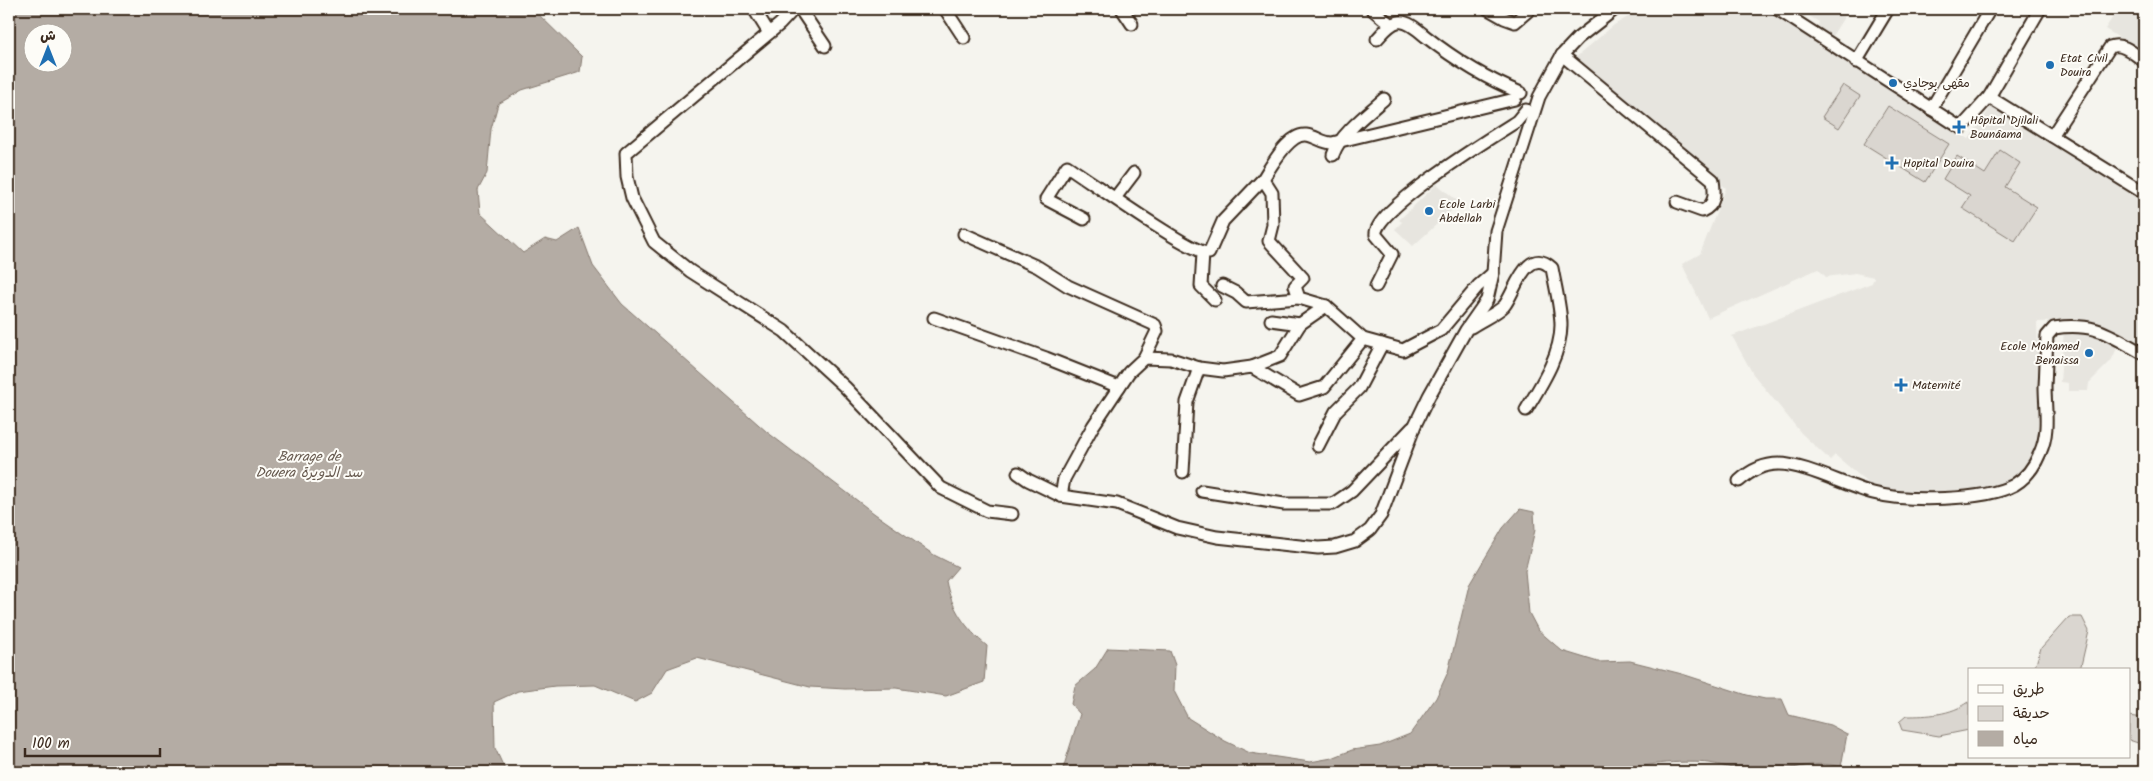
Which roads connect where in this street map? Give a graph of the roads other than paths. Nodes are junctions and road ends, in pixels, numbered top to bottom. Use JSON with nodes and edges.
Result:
{"nodes":[{"id":1,"x":754,"y":9,"type":"edge"},
{"id":2,"x":794,"y":9,"type":"edge"},
{"id":3,"x":800,"y":9,"type":"edge"},
{"id":4,"x":944,"y":9,"type":"edge"},
{"id":5,"x":1122,"y":9,"type":"edge"},
{"id":6,"x":1372,"y":9,"type":"edge"},
{"id":7,"x":1488,"y":9,"type":"edge"},
{"id":8,"x":1530,"y":9,"type":"edge"},
{"id":9,"x":1615,"y":9,"type":"edge"},
{"id":10,"x":1777,"y":9,"type":"edge"},
{"id":11,"x":1888,"y":9,"type":"edge"},
{"id":12,"x":1990,"y":9,"type":"edge"},
{"id":13,"x":2040,"y":9,"type":"edge"},
{"id":14,"x":1132,"y":24,"type":"dead end"},
{"id":15,"x":1391,"y":29,"type":"junction"},
{"id":16,"x":769,"y":33,"type":"junction"},
{"id":17,"x":964,"y":38,"type":"dead end"},
{"id":18,"x":1377,"y":39,"type":"dead end"},
{"id":19,"x":825,"y":46,"type":"dead end"},
{"id":20,"x":1562,"y":55,"type":"junction"},
{"id":21,"x":2144,"y":61,"type":"edge"},
{"id":22,"x":1856,"y":62,"type":"junction"},
{"id":23,"x":1989,"y":97,"type":"junction"},
{"id":24,"x":1384,"y":99,"type":"dead end"},
{"id":25,"x":1526,"y":105,"type":"junction"},
{"id":26,"x":1931,"y":109,"type":"junction"},
{"id":27,"x":2052,"y":136,"type":"junction"},
{"id":28,"x":1342,"y":141,"type":"junction"},
{"id":29,"x":1333,"y":154,"type":"dead end"},
{"id":30,"x":1134,"y":173,"type":"dead end"},
{"id":31,"x":1263,"y":178,"type":"junction"},
{"id":32,"x":2144,"y":193,"type":"edge"},
{"id":33,"x":1115,"y":198,"type":"junction"},
{"id":34,"x":1677,"y":202,"type":"dead end"},
{"id":35,"x":1084,"y":219,"type":"dead end"},
{"id":36,"x":964,"y":234,"type":"dead end"},
{"id":37,"x":1203,"y":253,"type":"junction"},
{"id":38,"x":1493,"y":273,"type":"junction"},
{"id":39,"x":1222,"y":286,"type":"dead end"},
{"id":40,"x":1376,"y":286,"type":"dead end"},
{"id":41,"x":1298,"y":298,"type":"junction"},
{"id":42,"x":1215,"y":300,"type":"dead end"},
{"id":43,"x":1326,"y":306,"type":"junction"},
{"id":44,"x":934,"y":318,"type":"dead end"},
{"id":45,"x":1271,"y":320,"type":"dead end"},
{"id":46,"x":1300,"y":324,"type":"junction"},
{"id":47,"x":1466,"y":330,"type":"junction"},
{"id":48,"x":1363,"y":338,"type":"junction"},
{"id":49,"x":1382,"y":344,"type":"junction"},
{"id":50,"x":2144,"y":354,"type":"edge"},
{"id":51,"x":1144,"y":358,"type":"junction"},
{"id":52,"x":1252,"y":367,"type":"junction"},
{"id":53,"x":1199,"y":368,"type":"junction"},
{"id":54,"x":1119,"y":387,"type":"junction"},
{"id":55,"x":1526,"y":410,"type":"dead end"},
{"id":56,"x":1415,"y":425,"type":"junction"},
{"id":57,"x":1318,"y":446,"type":"dead end"},
{"id":58,"x":1018,"y":472,"type":"dead end"},
{"id":59,"x":1183,"y":472,"type":"dead end"},
{"id":60,"x":1738,"y":481,"type":"dead end"},
{"id":61,"x":1202,"y":491,"type":"dead end"},
{"id":62,"x":1061,"y":496,"type":"junction"},
{"id":63,"x":1012,"y":514,"type":"dead end"}],
"edges":[{"from":1,"to":16,"type":"street"},
{"from":2,"to":16,"type":"street"},
{"from":3,"to":19,"type":"street"},
{"from":4,"to":17,"type":"street"},
{"from":5,"to":14,"type":"street"},
{"from":6,"to":15,"type":"street"},
{"from":7,"to":8,"type":"street"},
{"from":9,"to":20,"type":"street"},
{"from":10,"to":22,"type":"street"},
{"from":11,"to":22,"type":"street"},
{"from":12,"to":26,"type":"street"},
{"from":13,"to":23,"type":"street"},
{"from":15,"to":18,"type":"street"},
{"from":15,"to":25,"type":"street"},
{"from":16,"to":63,"type":"street"},
{"from":20,"to":25,"type":"street"},
{"from":20,"to":34,"type":"street"},
{"from":21,"to":27,"type":"street"},
{"from":22,"to":26,"type":"street"},
{"from":23,"to":26,"type":"street"},
{"from":23,"to":27,"type":"street"},
{"from":24,"to":28,"type":"street"},
{"from":25,"to":28,"type":"street"},
{"from":25,"to":38,"type":"street"},
{"from":25,"to":40,"type":"street"},
{"from":27,"to":32,"type":"street"},
{"from":28,"to":29,"type":"street"},
{"from":28,"to":31,"type":"street"},
{"from":30,"to":33,"type":"street"},
{"from":31,"to":37,"type":"street"},
{"from":31,"to":41,"type":"street"},
{"from":33,"to":35,"type":"street"},
{"from":33,"to":37,"type":"street"},
{"from":36,"to":51,"type":"street"},
{"from":37,"to":42,"type":"street"},
{"from":38,"to":47,"type":"street"},
{"from":38,"to":49,"type":"street"},
{"from":39,"to":41,"type":"street"},
{"from":41,"to":43,"type":"street"},
{"from":43,"to":46,"type":"street"},
{"from":43,"to":48,"type":"street"},
{"from":44,"to":54,"type":"street"},
{"from":45,"to":46,"type":"street"},
{"from":46,"to":52,"type":"street"},
{"from":47,"to":55,"type":"street"},
{"from":47,"to":56,"type":"street"},
{"from":48,"to":49,"type":"street"},
{"from":48,"to":52,"type":"street"},
{"from":49,"to":57,"type":"street"},
{"from":50,"to":60,"type":"street"},
{"from":51,"to":53,"type":"street"},
{"from":51,"to":54,"type":"street"},
{"from":52,"to":53,"type":"street"},
{"from":53,"to":59,"type":"street"},
{"from":54,"to":62,"type":"street"},
{"from":56,"to":61,"type":"street"},
{"from":56,"to":62,"type":"street"},
{"from":58,"to":62,"type":"street"}]}
